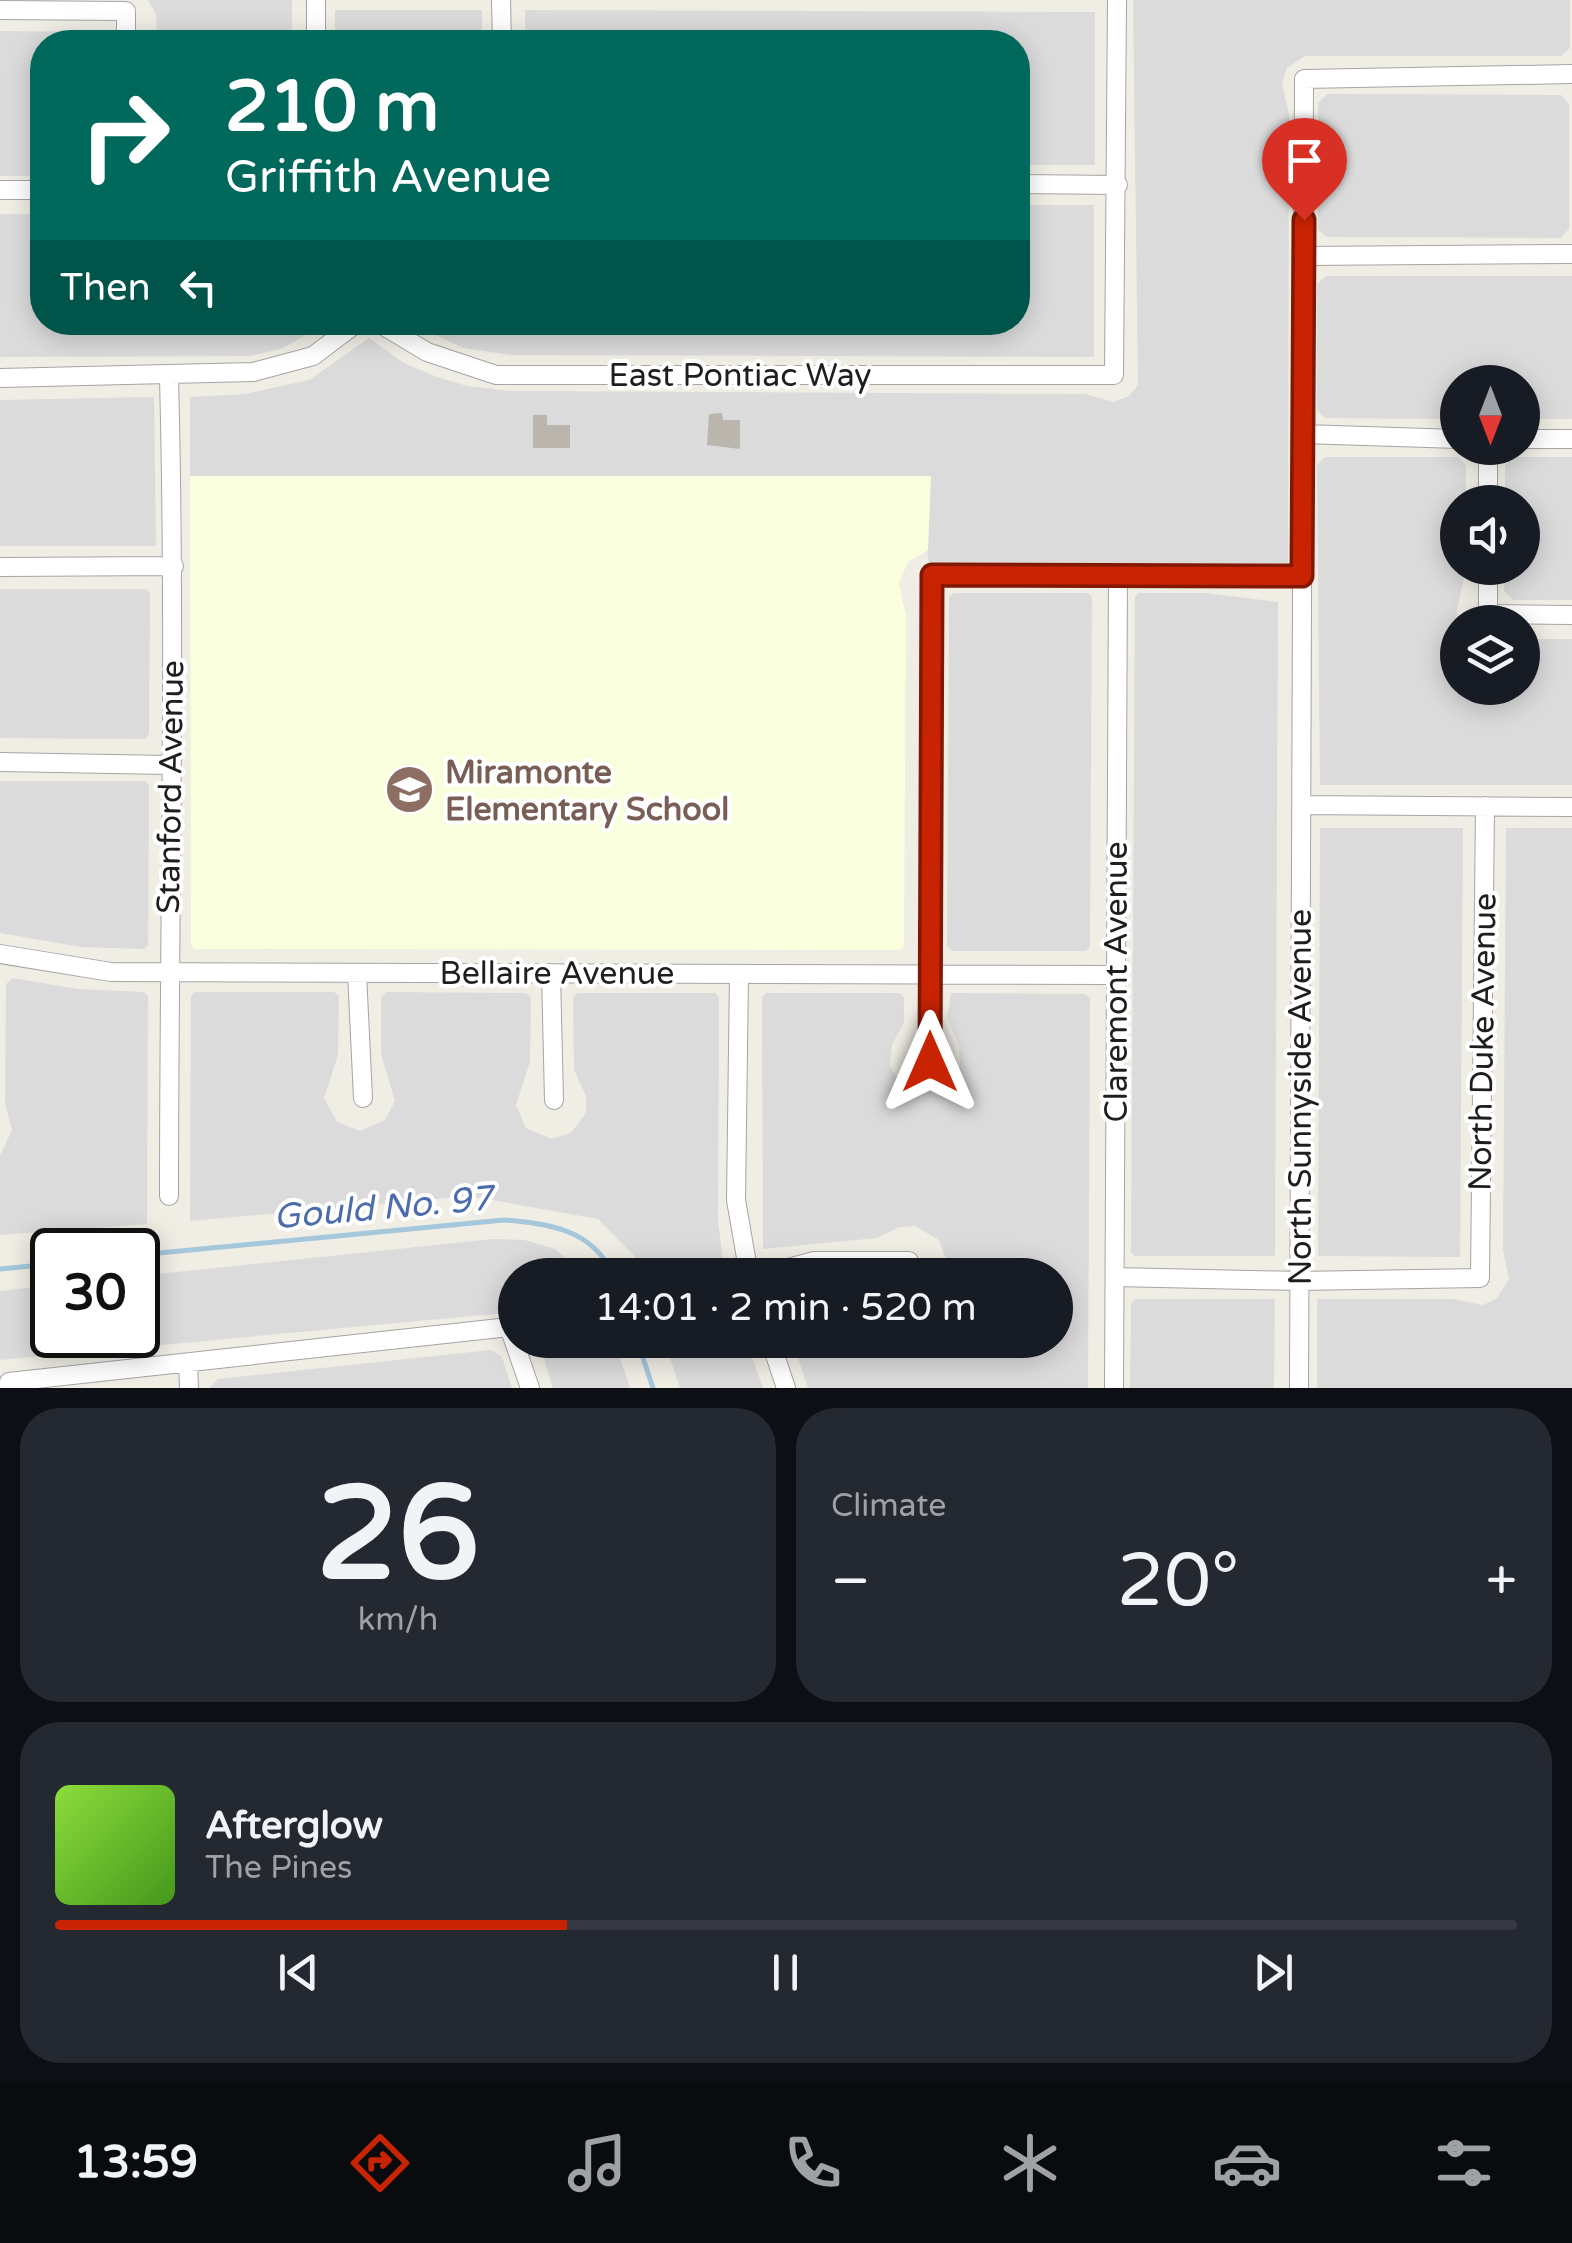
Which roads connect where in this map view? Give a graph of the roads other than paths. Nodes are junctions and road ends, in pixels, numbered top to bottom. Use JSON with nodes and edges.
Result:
{"nodes":[{"id":1,"x":316,"y":0,"type":"edge"},
{"id":2,"x":501,"y":0,"type":"edge"},
{"id":3,"x":1118,"y":0,"type":"edge"},
{"id":4,"x":0,"y":10,"type":"edge"},
{"id":5,"x":126,"y":30,"type":"edge"},
{"id":6,"x":316,"y":30,"type":"edge"},
{"id":7,"x":502,"y":30,"type":"edge"},
{"id":8,"x":1572,"y":74,"type":"edge"},
{"id":9,"x":1030,"y":184,"type":"edge"},
{"id":10,"x":1118,"y":185,"type":"junction"},
{"id":11,"x":0,"y":190,"type":"edge"},
{"id":12,"x":30,"y":190,"type":"edge"},
{"id":13,"x":1572,"y":254,"type":"edge"},
{"id":14,"x":1303,"y":256,"type":"junction"},
{"id":15,"x":340,"y":335,"type":"edge"},
{"id":16,"x":399,"y":335,"type":"edge"},
{"id":17,"x":169,"y":377,"type":"junction"},
{"id":18,"x":0,"y":378,"type":"edge"},
{"id":19,"x":1303,"y":434,"type":"junction"},
{"id":20,"x":1440,"y":438,"type":"edge"},
{"id":21,"x":1540,"y":440,"type":"edge"},
{"id":22,"x":1572,"y":440,"type":"edge"},
{"id":23,"x":174,"y":566,"type":"junction"},
{"id":24,"x":0,"y":567,"type":"edge"},
{"id":25,"x":1118,"y":576,"type":"junction"},
{"id":26,"x":1302,"y":576,"type":"junction"},
{"id":27,"x":1488,"y":585,"type":"edge"},
{"id":28,"x":1572,"y":615,"type":"edge"},
{"id":29,"x":0,"y":762,"type":"edge"},
{"id":30,"x":168,"y":764,"type":"junction"},
{"id":31,"x":1302,"y":805,"type":"junction"},
{"id":32,"x":1485,"y":806,"type":"junction"},
{"id":33,"x":1572,"y":807,"type":"edge"},
{"id":34,"x":0,"y":954,"type":"edge"},
{"id":35,"x":169,"y":972,"type":"junction"},
{"id":36,"x":357,"y":973,"type":"junction"},
{"id":37,"x":551,"y":973,"type":"junction"},
{"id":38,"x":739,"y":974,"type":"junction"},
{"id":39,"x":930,"y":974,"type":"junction"},
{"id":40,"x":1116,"y":975,"type":"junction"},
{"id":41,"x":930,"y":1062,"type":"dead end"},
{"id":42,"x":363,"y":1098,"type":"dead end"},
{"id":43,"x":554,"y":1100,"type":"dead end"},
{"id":44,"x":169,"y":1196,"type":"dead end"},
{"id":45,"x":746,"y":1258,"type":"edge"},
{"id":46,"x":1114,"y":1276,"type":"junction"},
{"id":47,"x":1300,"y":1281,"type":"junction"},
{"id":48,"x":776,"y":1358,"type":"edge"},
{"id":49,"x":188,"y":1364,"type":"junction"},
{"id":50,"x":9,"y":1385,"type":"edge"},
{"id":51,"x":189,"y":1388,"type":"edge"},
{"id":52,"x":530,"y":1388,"type":"edge"},
{"id":53,"x":786,"y":1388,"type":"edge"},
{"id":54,"x":1114,"y":1388,"type":"edge"},
{"id":55,"x":1299,"y":1388,"type":"edge"}],
"edges":[{"from":1,"to":6,"type":"street"},
{"from":2,"to":7,"type":"street"},
{"from":3,"to":10,"type":"street"},
{"from":4,"to":5,"type":"street"},
{"from":8,"to":14,"type":"street","name":"North Sunnyside Avenue"},
{"from":9,"to":10,"type":"street"},
{"from":10,"to":16,"type":"street","name":"East Pontiac Way"},
{"from":11,"to":12,"type":"street"},
{"from":13,"to":14,"type":"street"},
{"from":14,"to":19,"type":"street","name":"North Sunnyside Avenue"},
{"from":15,"to":17,"type":"street"},
{"from":17,"to":18,"type":"street"},
{"from":17,"to":23,"type":"street","name":"Stanford Avenue"},
{"from":19,"to":20,"type":"street"},
{"from":19,"to":26,"type":"street","name":"North Sunnyside Avenue"},
{"from":21,"to":22,"type":"street"},
{"from":23,"to":24,"type":"street"},
{"from":23,"to":30,"type":"street","name":"Stanford Avenue"},
{"from":25,"to":26,"type":"street"},
{"from":25,"to":39,"type":"street"},
{"from":25,"to":40,"type":"street","name":"Claremont Avenue"},
{"from":26,"to":31,"type":"street","name":"North Sunnyside Avenue"},
{"from":27,"to":28,"type":"street"},
{"from":29,"to":30,"type":"street"},
{"from":30,"to":35,"type":"street","name":"Stanford Avenue"},
{"from":31,"to":32,"type":"street"},
{"from":31,"to":47,"type":"street","name":"North Sunnyside Avenue"},
{"from":32,"to":33,"type":"street"},
{"from":32,"to":47,"type":"street","name":"North Duke Avenue"},
{"from":34,"to":35,"type":"street","name":"Bellaire Avenue"},
{"from":35,"to":36,"type":"street","name":"Bellaire Avenue"},
{"from":35,"to":44,"type":"street","name":"Stanford Avenue"},
{"from":36,"to":37,"type":"street","name":"Bellaire Avenue"},
{"from":36,"to":42,"type":"street"},
{"from":37,"to":38,"type":"street","name":"Bellaire Avenue"},
{"from":37,"to":43,"type":"street"},
{"from":38,"to":39,"type":"street","name":"Bellaire Avenue"},
{"from":38,"to":45,"type":"street"},
{"from":39,"to":40,"type":"street","name":"Bellaire Avenue"},
{"from":39,"to":41,"type":"street"},
{"from":40,"to":46,"type":"street","name":"Claremont Avenue"},
{"from":46,"to":47,"type":"street"},
{"from":46,"to":54,"type":"street","name":"Claremont Avenue"},
{"from":47,"to":55,"type":"street","name":"North Sunnyside Avenue"},
{"from":48,"to":53,"type":"street"},
{"from":49,"to":50,"type":"street"},
{"from":49,"to":51,"type":"street"},
{"from":49,"to":52,"type":"street"}]}
